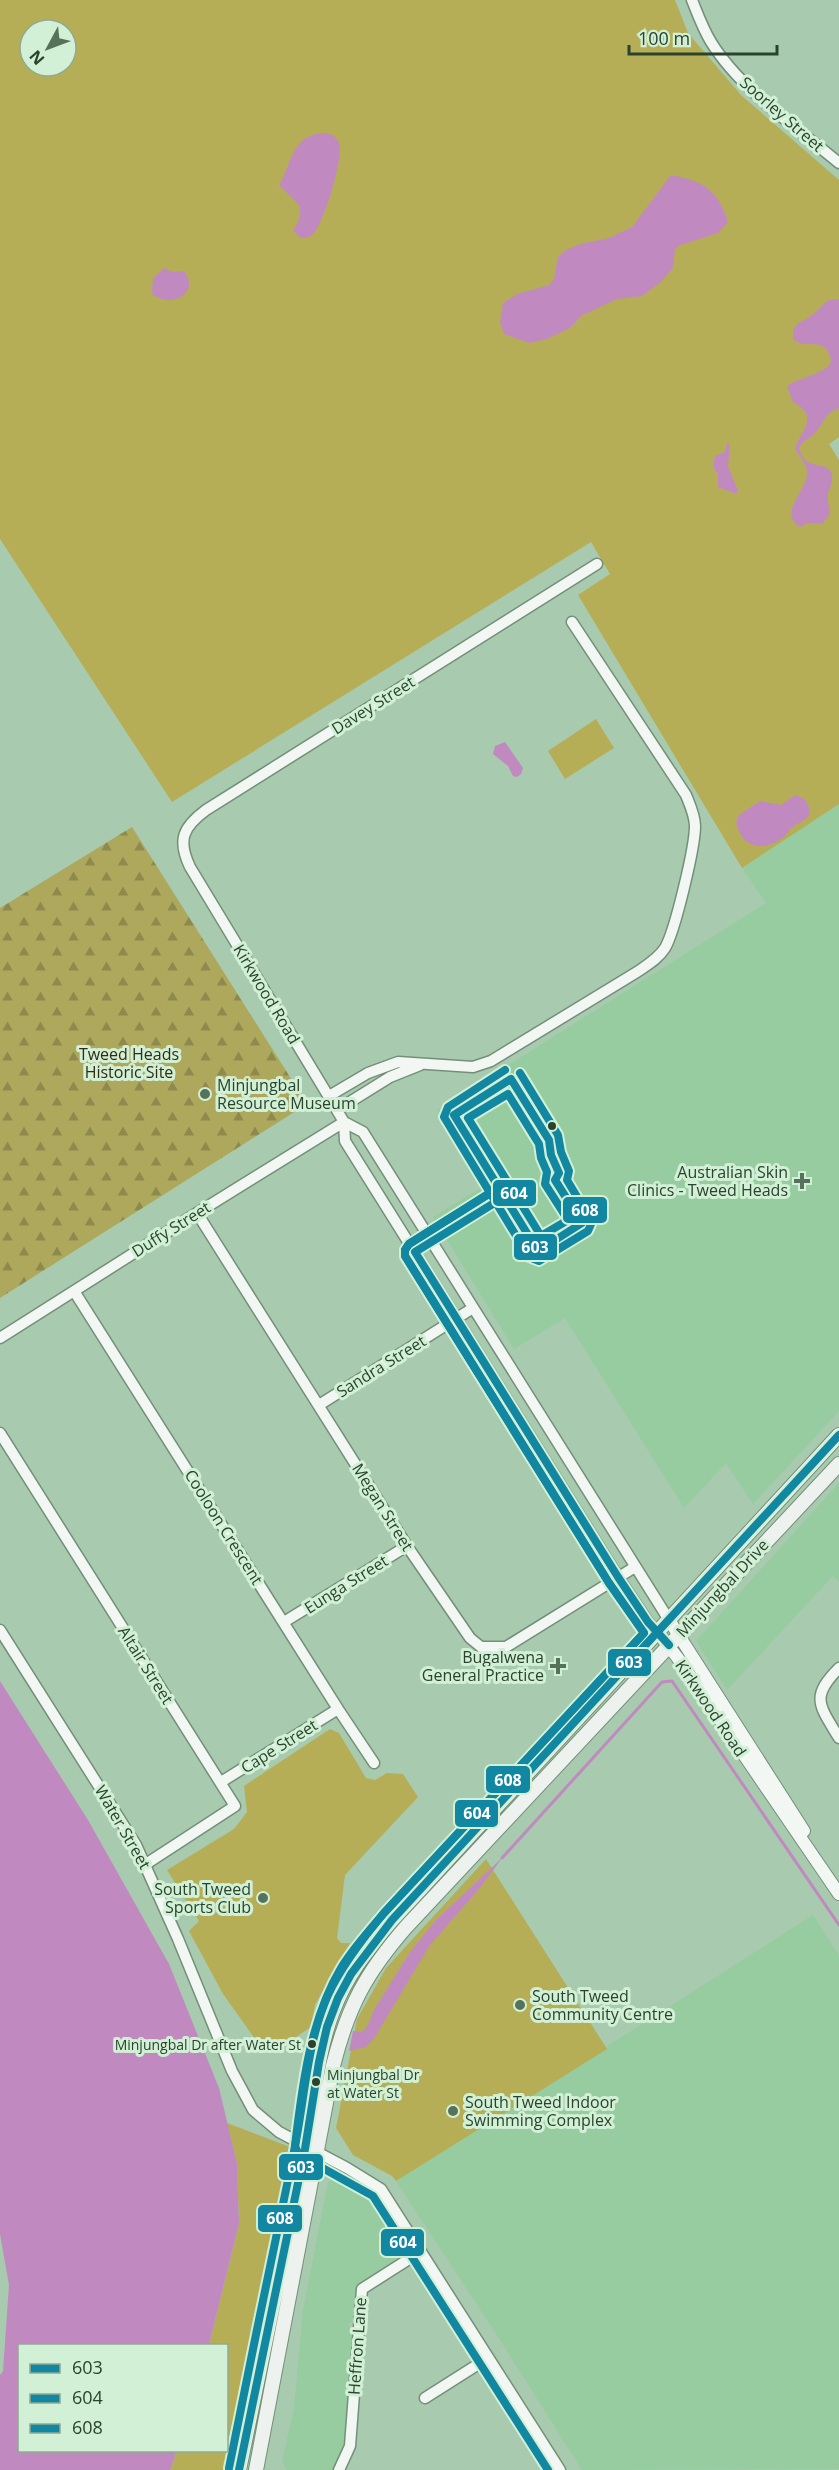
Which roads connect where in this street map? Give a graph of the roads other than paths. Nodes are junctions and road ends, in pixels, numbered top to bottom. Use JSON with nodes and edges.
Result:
{"nodes":[{"id":1,"x":692,"y":0,"type":"edge"},
{"id":2,"x":839,"y":164,"type":"edge"},
{"id":3,"x":597,"y":564,"type":"dead end"},
{"id":4,"x":572,"y":622,"type":"dead end"},
{"id":5,"x":189,"y":867,"type":"joint"},
{"id":6,"x":420,"y":1065,"type":"junction"},
{"id":7,"x":329,"y":1096,"type":"junction"},
{"id":8,"x":337,"y":1110,"type":"junction"},
{"id":9,"x":344,"y":1122,"type":"junction"},
{"id":10,"x":197,"y":1212,"type":"junction"},
{"id":11,"x":74,"y":1291,"type":"junction"},
{"id":12,"x":473,"y":1308,"type":"junction"},
{"id":13,"x":456,"y":1318,"type":"junction"},
{"id":14,"x":0,"y":1338,"type":"edge"},
{"id":15,"x":319,"y":1405,"type":"junction"},
{"id":16,"x":0,"y":1433,"type":"edge"},
{"id":17,"x":839,"y":1435,"type":"edge"},
{"id":18,"x":839,"y":1464,"type":"edge"},
{"id":19,"x":407,"y":1546,"type":"junction"},
{"id":20,"x":635,"y":1567,"type":"junction"},
{"id":21,"x":618,"y":1577,"type":"junction"},
{"id":22,"x":669,"y":1620,"type":"junction"},
{"id":23,"x":284,"y":1622,"type":"junction"},
{"id":24,"x":0,"y":1630,"type":"edge"},
{"id":25,"x":658,"y":1633,"type":"junction"},
{"id":26,"x":673,"y":1640,"type":"junction"},
{"id":27,"x":839,"y":1668,"type":"edge"},
{"id":28,"x":338,"y":1709,"type":"junction"},
{"id":29,"x":839,"y":1737,"type":"edge"},
{"id":30,"x":374,"y":1763,"type":"dead end"},
{"id":31,"x":221,"y":1782,"type":"junction"},
{"id":32,"x":146,"y":1864,"type":"junction"},
{"id":33,"x":839,"y":1888,"type":"edge"},
{"id":34,"x":839,"y":1894,"type":"edge"},
{"id":35,"x":311,"y":2149,"type":"junction"},
{"id":36,"x":420,"y":2252,"type":"junction"},
{"id":37,"x":488,"y":2358,"type":"junction"},
{"id":38,"x":425,"y":2398,"type":"dead end"},
{"id":39,"x":239,"y":2470,"type":"edge"},
{"id":40,"x":256,"y":2470,"type":"edge"},
{"id":41,"x":339,"y":2470,"type":"edge"},
{"id":42,"x":560,"y":2470,"type":"edge"}],
"edges":[{"from":1,"to":2,"type":"street","name":"Soorley Street"},
{"from":3,"to":5,"type":"street","name":"Davey Street"},
{"from":4,"to":6,"type":"street"},
{"from":5,"to":7,"type":"street","name":"Kirkwood Road"},
{"from":6,"to":7,"type":"street"},
{"from":6,"to":8,"type":"street"},
{"from":7,"to":8,"type":"street","name":"Kirkwood Road"},
{"from":8,"to":9,"type":"street","name":"Kirkwood Road"},
{"from":9,"to":10,"type":"street","name":"Duffy Street"},
{"from":9,"to":12,"type":"street","name":"Kirkwood Road"},
{"from":9,"to":13,"type":"street","name":"Kirkwood Road"},
{"from":10,"to":11,"type":"street","name":"Duffy Street"},
{"from":10,"to":15,"type":"street","name":"Megan Street"},
{"from":11,"to":14,"type":"street","name":"Duffy Street"},
{"from":11,"to":23,"type":"street","name":"Cooloon Crescent"},
{"from":12,"to":13,"type":"street","name":"Sandra Street"},
{"from":12,"to":20,"type":"street","name":"Kirkwood Road"},
{"from":13,"to":15,"type":"street","name":"Sandra Street"},
{"from":13,"to":21,"type":"street","name":"Kirkwood Road"},
{"from":15,"to":19,"type":"street","name":"Megan Street"},
{"from":16,"to":31,"type":"street","name":"Altair Street"},
{"from":17,"to":22,"type":"main road","name":"Minjungbal Drive"},
{"from":18,"to":26,"type":"main road","name":"Minjungbal Drive"},
{"from":19,"to":21,"type":"street","name":"Megan Street"},
{"from":19,"to":23,"type":"street","name":"Eunga Street"},
{"from":20,"to":21,"type":"street","name":"Megan Street"},
{"from":20,"to":22,"type":"street","name":"Kirkwood Road"},
{"from":21,"to":25,"type":"street","name":"Kirkwood Road"},
{"from":22,"to":25,"type":"main road","name":"Minjungbal Drive"},
{"from":22,"to":26,"type":"street","name":"Kirkwood Road"},
{"from":23,"to":28,"type":"street","name":"Cooloon Crescent"},
{"from":24,"to":32,"type":"street","name":"Water Street"},
{"from":25,"to":26,"type":"street","name":"Kirkwood Road"},
{"from":25,"to":35,"type":"main road","name":"Minjungbal Drive"},
{"from":26,"to":33,"type":"street","name":"Kirkwood Road"},
{"from":26,"to":34,"type":"street","name":"Kirkwood Road"},
{"from":26,"to":35,"type":"main road","name":"Minjungbal Drive"},
{"from":27,"to":29,"type":"street"},
{"from":28,"to":30,"type":"street","name":"Cooloon Crescent"},
{"from":28,"to":31,"type":"street","name":"Cape Street"},
{"from":31,"to":32,"type":"street","name":"Altair Street"},
{"from":32,"to":35,"type":"street","name":"Water Street"},
{"from":35,"to":36,"type":"street","name":"Water Street"},
{"from":35,"to":39,"type":"main road","name":"Minjungbal Drive"},
{"from":35,"to":40,"type":"main road","name":"Minjungbal Drive"},
{"from":36,"to":37,"type":"street","name":"Water Street"},
{"from":36,"to":41,"type":"street","name":"Heffron Lane"},
{"from":37,"to":38,"type":"street"},
{"from":37,"to":42,"type":"street","name":"Water Street"}]}
